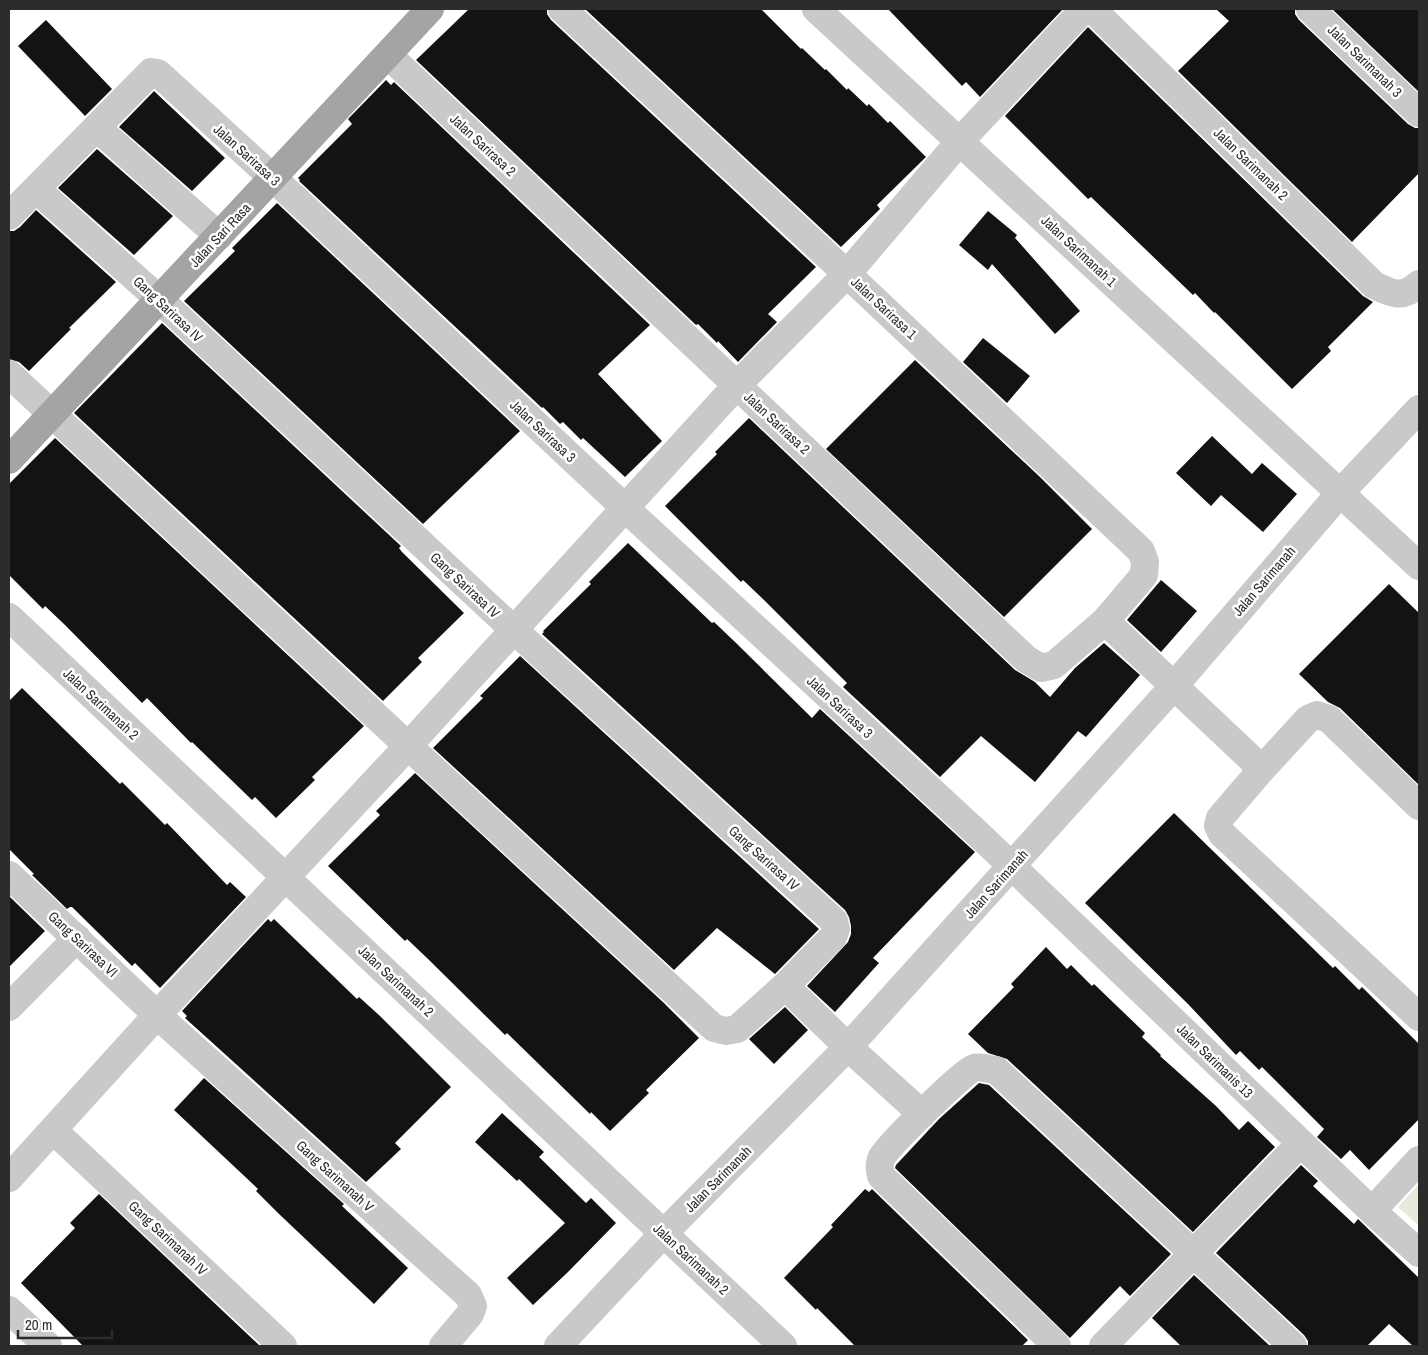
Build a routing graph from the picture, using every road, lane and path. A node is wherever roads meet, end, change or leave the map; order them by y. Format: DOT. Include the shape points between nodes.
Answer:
graph roads {
  1 [pos="430,9"];
  2 [pos="562,9"];
  3 [pos="816,9"];
  4 [pos="1084,9"];
  5 [pos="1092,9"];
  6 [pos="1310,9"];
  7 [pos="388,54"];
  8 [pos="1419,113"];
  9 [pos="97,128"];
  10 [pos="960,142"];
  11 [pos="273,178"];
  12 [pos="36,189"];
  13 [pos="9,216"];
  14 [pos="219,236"];
  15 [pos="847,274"];
  16 [pos="1419,284"];
  17 [pos="160,300"];
  18 [pos="9,374"];
  19 [pos="737,385"];
  20 [pos="1419,409"];
  21 [pos="52,415"];
  22 [pos="9,460"];
  23 [pos="1341,492"];
  24 [pos="624,507"];
  25 [pos="1419,566"];
  26 [pos="9,617"];
  27 [pos="1104,621"];
  28 [pos="514,630"];
  29 [pos="1174,686"];
  30 [pos="408,746"];
  31 [pos="1262,769"];
  32 [pos="1419,806"];
  33 [pos="1012,867"];
  34 [pos="9,875"];
  35 [pos="287,878"];
  36 [pos="77,938"];
  37 [pos="786,986"];
  38 [pos="9,1007"];
  39 [pos="157,1014"];
  40 [pos="1419,1017"];
  41 [pos="848,1047"];
  42 [pos="922,1114"];
  43 [pos="53,1130"];
  44 [pos="1301,1143"];
  45 [pos="1419,1160"];
  46 [pos="9,1178"];
  47 [pos="1372,1211"];
  48 [pos="663,1234"];
  49 [pos="1419,1253"];
  50 [pos="1194,1254"];
  51 [pos="9,1310"];
  52 [pos="48,1346"];
  53 [pos="283,1346"];
  54 [pos="443,1346"];
  55 [pos="558,1346"];
  56 [pos="783,1346"];
  57 [pos="1057,1346"];
  58 [pos="1103,1346"];
  59 [pos="1293,1346"];
  1 -- 7 [label="main road, Jalan Sari Rasa"];
  2 -- 15 [label="street, Jalan Sarirasa 1"];
  3 -- 10 [label="street, Jalan Sarimanah 1"];
  4 -- 10 [label="street"];
  5 -- 16 [label="street, Jalan Sarimanah 2" via="1374,285 1400,295"];
  6 -- 8 [label="street, Jalan Sarimanah 3"];
  7 -- 11 [label="main road, Jalan Sari Rasa"];
  7 -- 19 [label="street, Jalan Sarirasa 2"];
  9 -- 11 [label="street, Jalan Sarirasa 3" via="153,71"];
  9 -- 12 [label="street, Jalan Sarirasa 3"];
  9 -- 14 [label="street"];
  10 -- 15 [label="street"];
  10 -- 23 [label="street, Jalan Sarimanah 1"];
  11 -- 14 [label="main road, Jalan Sari Rasa"];
  11 -- 24 [label="street, Jalan Sarirasa 3"];
  12 -- 13 [label="street, Jalan Sarirasa 3"];
  12 -- 17 [label="street, Gang Sarirasa IV"];
  14 -- 17 [label="main road, Jalan Sari Rasa"];
  15 -- 19 [label="street"];
  15 -- 27 [label="street, Jalan Sarirasa 1" via="1141,551 1145,562 1144,575"];
  17 -- 21 [label="main road, Jalan Sari Rasa"];
  17 -- 28 [label="street, Gang Sarirasa IV"];
  18 -- 21 [label="street"];
  19 -- 24 [label="street"];
  19 -- 27 [label="street, Jalan Sarirasa 2" via="1026,660 1041,668 1054,665"];
  20 -- 23 [label="street, Jalan Sarimanah"];
  21 -- 22 [label="main road, Jalan Sari Rasa"];
  21 -- 30 [label="street"];
  23 -- 25 [label="street, Jalan Sarimanah 1"];
  23 -- 29 [label="street, Jalan Sarimanah"];
  24 -- 28 [label="street"];
  24 -- 33 [label="street, Jalan Sarirasa 3"];
  26 -- 35 [label="street, Jalan Sarimanah 2"];
  27 -- 29 [label="street"];
  28 -- 30 [label="street"];
  28 -- 37 [label="street, Gang Sarirasa IV" via="834,921 833,937"];
  29 -- 31 [label="street"];
  29 -- 33 [label="street, Jalan Sarimanah"];
  30 -- 35 [label="street"];
  30 -- 37 [label="street" via="714,1028 737,1029"];
  31 -- 32 [label="street" via="1308,719 1323,716"];
  31 -- 40 [label="street" via="1220,818 1219,830"];
  33 -- 41 [label="street, Jalan Sarimanah"];
  33 -- 44 [label="street, Jalan Sarimanis 13"];
  34 -- 36 [label="street, Gang Sarirasa VI"];
  35 -- 39 [label="street"];
  35 -- 48 [label="street, Jalan Sarimanah 2"];
  36 -- 38 [label="street"];
  36 -- 39 [label="street, Gang Sarirasa VI"];
  37 -- 41 [label="street"];
  39 -- 43 [label="street"];
  39 -- 54 [label="street, Gang Sarimanah V" via="468,1295 473,1306 470,1314"];
  41 -- 42 [label="street"];
  41 -- 48 [label="street, Jalan Sarimanah"];
  42 -- 50 [label="street" via="963,1074 975,1068 996,1070"];
  42 -- 57 [label="street" via="882,1156 880,1176"];
  43 -- 46 [label="street"];
  43 -- 53 [label="street, Gang Sarimanah IV"];
  44 -- 47 [label="street, Jalan Sarimanis 13"];
  44 -- 50 [label="street"];
  45 -- 47 [label="street"];
  47 -- 49 [label="street, Jalan Sarimanis 13"];
  48 -- 55 [label="street, Jalan Sarimanah"];
  48 -- 56 [label="street, Jalan Sarimanah 2"];
  50 -- 58 [label="street"];
  50 -- 59 [label="street"];
  51 -- 52 [label="street"];
}
